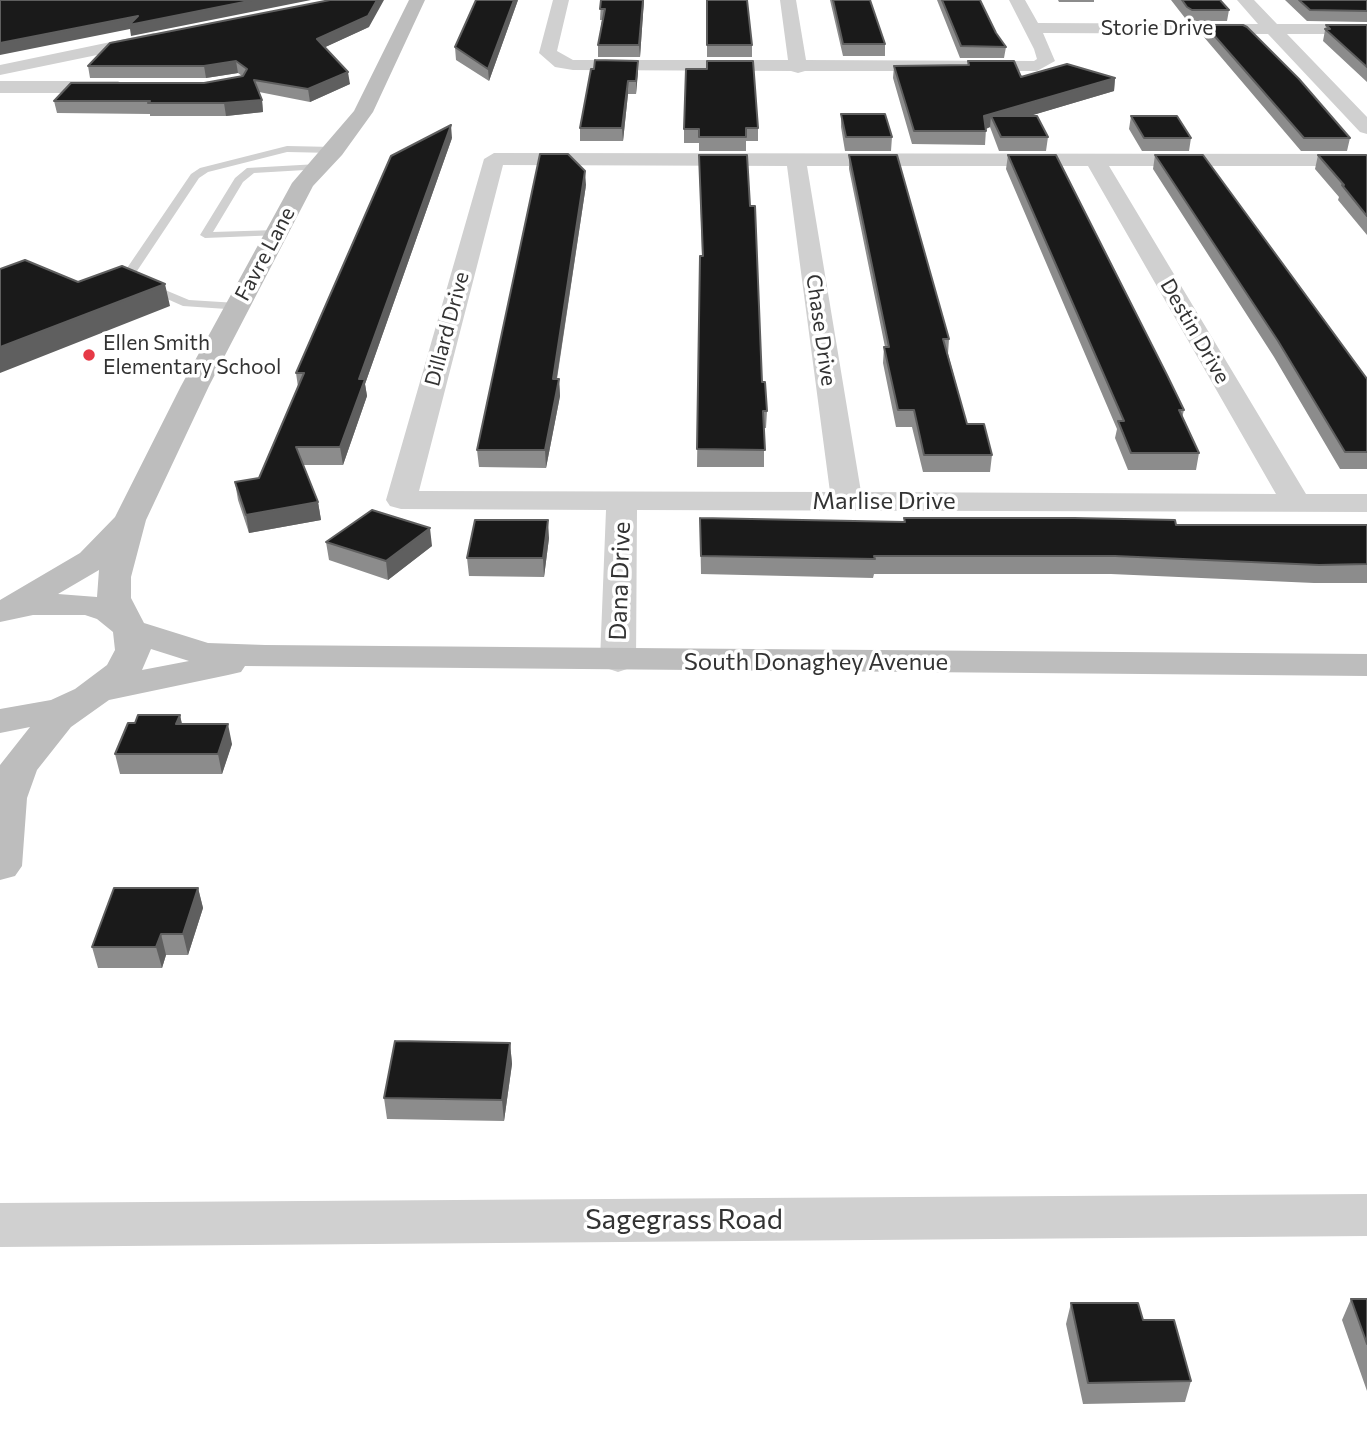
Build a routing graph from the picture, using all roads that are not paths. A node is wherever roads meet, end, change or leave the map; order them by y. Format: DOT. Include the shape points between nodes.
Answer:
graph roads {
  1 [pos="416,0"];
  2 [pos="561,0"];
  3 [pos="788,0"];
  4 [pos="1017,0"];
  5 [pos="1245,0"];
  6 [pos="1032,28"];
  7 [pos="1273,29"];
  8 [pos="1367,29"];
  9 [pos="175,33"];
  10 [pos="798,68"];
  11 [pos="0,69"];
  12 [pos="0,87"];
  13 [pos="137,87"];
  14 [pos="1367,128"];
  15 [pos="334,150"];
  16 [pos="796,159"];
  17 [pos="1095,160"];
  18 [pos="1367,160"];
  19 [pos="318,167"];
  20 [pos="276,233"];
  21 [pos="237,307"];
  22 [pos="401,500"];
  23 [pos="622,500"];
  24 [pos="847,502"];
  25 [pos="1296,502"];
  26 [pos="1367,503"];
  27 [pos="130,520"];
  28 [pos="2,610"];
  29 [pos="127,627"];
  30 [pos="265,656"];
  31 [pos="618,661"];
  32 [pos="1367,665"];
  33 [pos="94,694"];
  34 [pos="0,721"];
  35 [pos="4,795"];
  36 [pos="0,866"];
  37 [pos="1367,1215"];
  38 [pos="0,1225"];
  1 -- 15 [label="street, Favre Lane" via="363,112"];
  2 -- 10 [label="street" via="548,54 561,63"];
  3 -- 10 [label="street"];
  4 -- 6 [label="street"];
  5 -- 7 [label="street"];
  6 -- 7 [label="street, Storie Drive"];
  6 -- 10 [label="street" via="1046,61 1037,66"];
  7 -- 8 [label="street, Storie Drive"];
  7 -- 14 [label="street"];
  9 -- 11 [label="street"];
  12 -- 13 [label="street"];
  15 -- 19 [label="street, Favre Lane"];
  15 -- 21 [label="lane" via="287,149 204,170 195,176 129,274 135,281 187,303"];
  16 -- 17 [label="street"];
  16 -- 22 [label="street, Dillard Drive" via="494,159"];
  16 -- 24 [label="street, Chase Drive"];
  17 -- 18 [label="street"];
  17 -- 25 [label="street, Destin Drive"];
  19 -- 20 [label="street, Favre Lane" via="303,183"];
  19 -- 20 [label="lane" via="251,170 239,180 205,234"];
  20 -- 21 [label="street, Favre Lane"];
  21 -- 27 [label="street, Favre Lane"];
  22 -- 23 [label="street, Marlise Drive"];
  23 -- 24 [label="street, Marlise Drive"];
  23 -- 31 [label="street, Dana Drive"];
  24 -- 25 [label="street, Marlise Drive"];
  25 -- 26 [label="street, Marlise Drive"];
  27 -- 28 [label="street, Favre Lane" via="92,560"];
  27 -- 29 [label="street, Favre Lane" via="114,577 114,598"];
  28 -- 29 [label="street, South Donaghey Avenue" via="62,602 109,612"];
  29 -- 30 [label="street, South Donaghey Avenue" via="205,654"];
  29 -- 33 [label="street" via="133,650 122,671"];
  30 -- 31 [label="street, South Donaghey Avenue"];
  30 -- 33 [label="street, South Donaghey Avenue"];
  31 -- 32 [label="street, South Donaghey Avenue"];
  33 -- 34 [label="street" via="61,710"];
  33 -- 35 [label="street" via="57,719 18,768"];
  35 -- 36 [label="street"];
  37 -- 38 [label="street, Sagegrass Road"];
}
